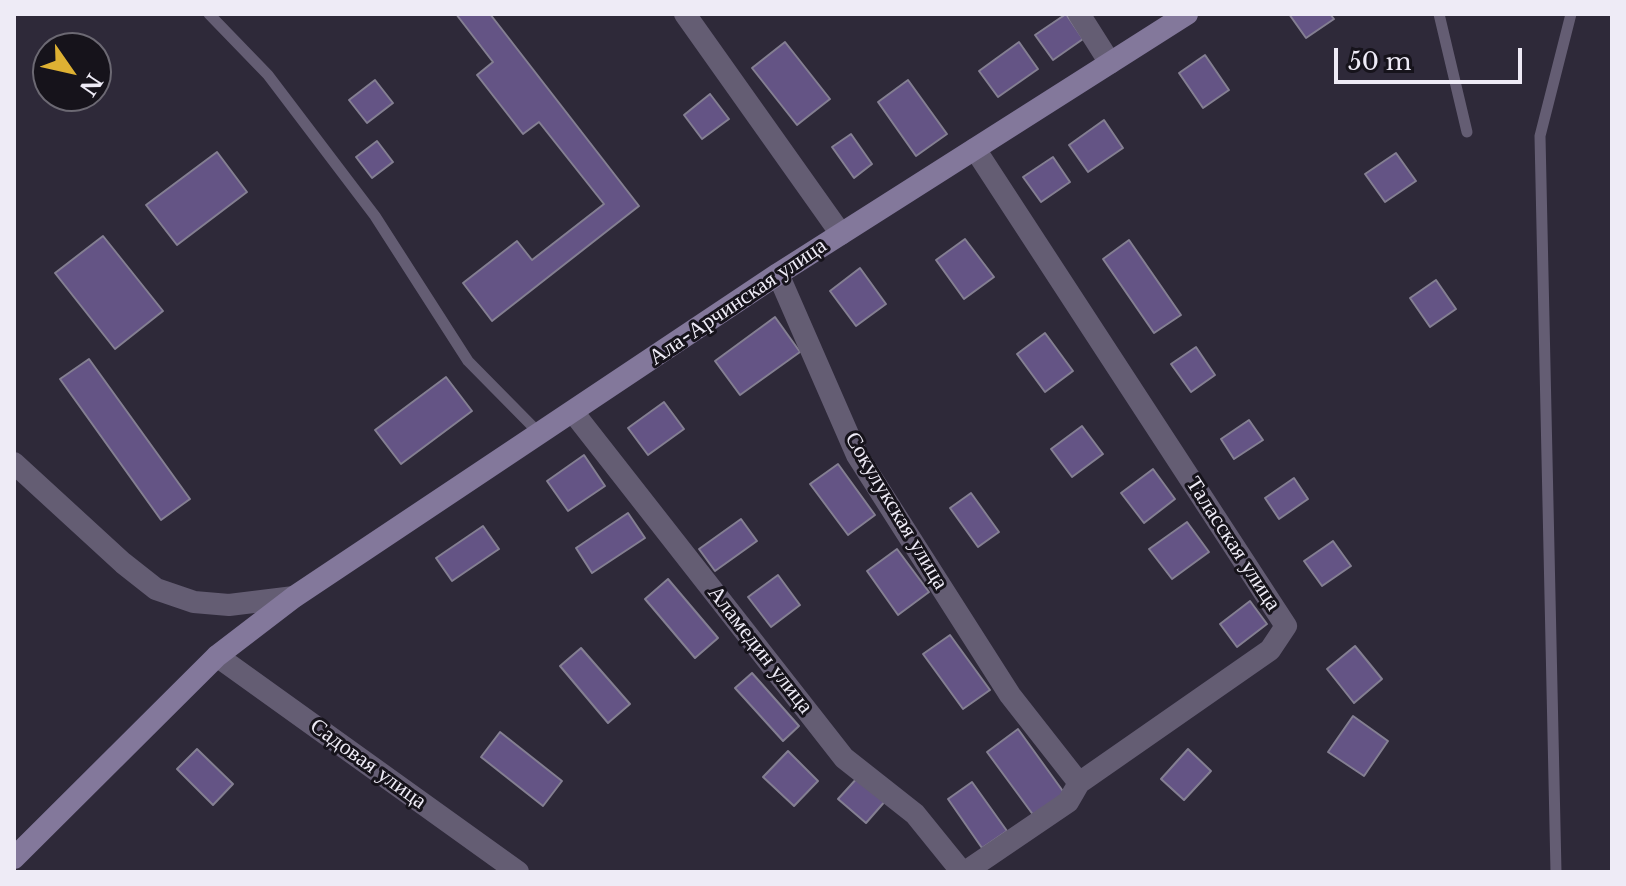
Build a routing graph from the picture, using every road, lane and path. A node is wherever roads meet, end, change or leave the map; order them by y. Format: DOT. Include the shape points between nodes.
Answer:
graph roads {
  1 [pos="209,14"];
  2 [pos="685,14"];
  3 [pos="1079,14"];
  4 [pos="1187,14"];
  5 [pos="1439,14"];
  6 [pos="1571,14"];
  7 [pos="1110,63"];
  8 [pos="1467,132"];
  9 [pos="975,149"];
  10 [pos="841,234"];
  11 [pos="778,274"];
  12 [pos="573,412"];
  13 [pos="540,434"];
  14 [pos="14,463"];
  15 [pos="294,597"];
  16 [pos="217,656"];
  17 [pos="1079,783"];
  18 [pos="14,858"];
  19 [pos="518,872"];
  20 [pos="963,872"];
  21 [pos="1556,872"];
  1 -- 13 [label="lane" via="268,75 375,216 468,361"];
  2 -- 10 [label="street"];
  3 -- 7 [label="street"];
  4 -- 7 [label="main road, Ала-Арчинская улица"];
  5 -- 8 [label="lane"];
  6 -- 21 [label="lane" via="1540,136"];
  7 -- 9 [label="main road, Ала-Арчинская улица"];
  9 -- 10 [label="main road, Ала-Арчинская улица"];
  9 -- 17 [label="street, Таласская улица" via="1286,626 1270,650"];
  10 -- 11 [label="main road, Ала-Арчинская улица"];
  11 -- 12 [label="main road, Ала-Арчинская улица"];
  11 -- 17 [label="street, Сокулукская улица" via="857,455 1010,695"];
  12 -- 13 [label="main road, Ала-Арчинская улица"];
  12 -- 20 [label="street, Аламедин улица" via="844,758 915,814"];
  13 -- 15 [label="main road, Ала-Арчинская улица"];
  14 -- 15 [label="street" via="156,589 194,602 229,605"];
  15 -- 16 [label="main road, Ала-Арчинская улица"];
  16 -- 18 [label="main road, Ала-Арчинская улица"];
  16 -- 19 [label="street, Садовая улица"];
  17 -- 20 [label="street" via="1068,802"];
}
